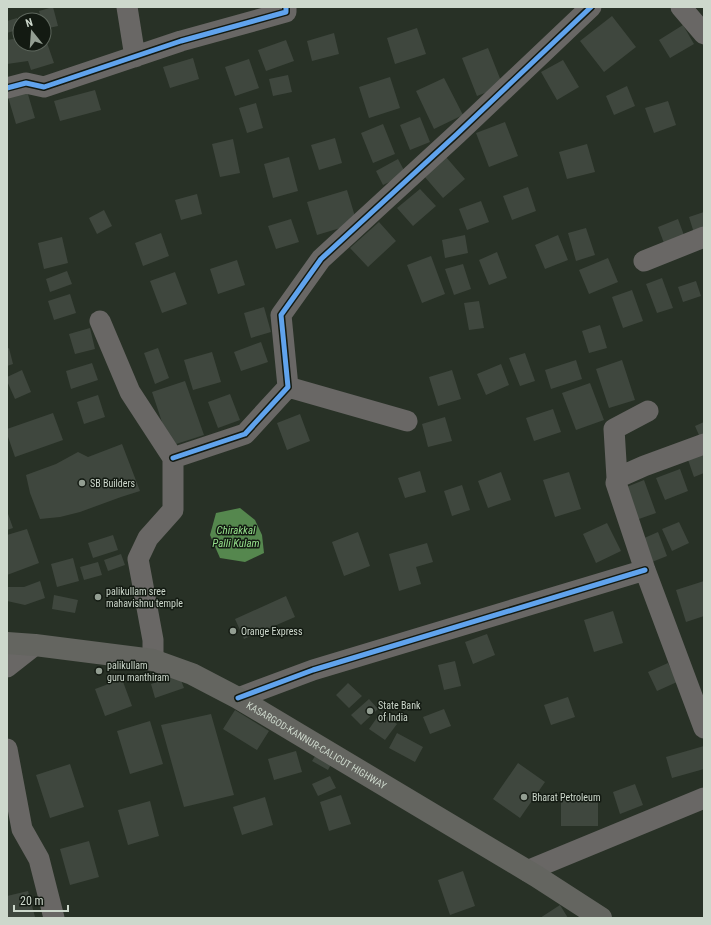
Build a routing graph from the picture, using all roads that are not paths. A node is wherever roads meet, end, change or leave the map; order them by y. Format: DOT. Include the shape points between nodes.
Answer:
graph roads {
  1 [pos="127,7"];
  2 [pos="286,7"];
  3 [pos="590,7"];
  4 [pos="681,7"];
  5 [pos="704,34"];
  6 [pos="135,57"];
  7 [pos="7,88"];
  8 [pos="704,237"];
  9 [pos="644,261"];
  10 [pos="100,321"];
  11 [pos="288,387"];
  12 [pos="648,411"];
  13 [pos="407,421"];
  14 [pos="704,444"];
  15 [pos="173,458"];
  16 [pos="618,478"];
  17 [pos="645,570"];
  18 [pos="7,643"];
  19 [pos="35,645"];
  20 [pos="153,660"];
  21 [pos="7,667"];
  22 [pos="238,698"];
  23 [pos="704,728"];
  24 [pos="7,749"];
  25 [pos="704,798"];
  26 [pos="527,871"];
  27 [pos="54,918"];
  28 [pos="601,918"];
  1 -- 6 [label="street"];
  2 -- 6 [label="street" via="286,12"];
  3 -- 11 [label="street" via="321,259 281,315"];
  4 -- 5 [label="street"];
  6 -- 7 [label="street" via="44,87 26,84"];
  8 -- 9 [label="street"];
  10 -- 15 [label="street" via="130,392"];
  11 -- 13 [label="street"];
  11 -- 15 [label="street" via="245,434"];
  12 -- 16 [label="street" via="614,429"];
  14 -- 16 [label="street"];
  15 -- 20 [label="street" via="173,510 148,538 138,559 153,640"];
  16 -- 17 [label="street" via="616,483"];
  17 -- 22 [label="street" via="313,670"];
  17 -- 23 [label="street"];
  18 -- 19 [label="highway, KASARGOD-KANNUR-CALICUT HIGHWAY"];
  19 -- 20 [label="highway, KASARGOD-KANNUR-CALICUT HIGHWAY"];
  19 -- 21 [label="street"];
  20 -- 22 [label="highway, KASARGOD-KANNUR-CALICUT HIGHWAY" via="192,674"];
  22 -- 26 [label="highway, KASARGOD-KANNUR-CALICUT HIGHWAY"];
  24 -- 27 [label="street" via="22,829 39,859"];
  25 -- 26 [label="street"];
  26 -- 28 [label="highway, KASARGOD-KANNUR-CALICUT HIGHWAY"];
}
